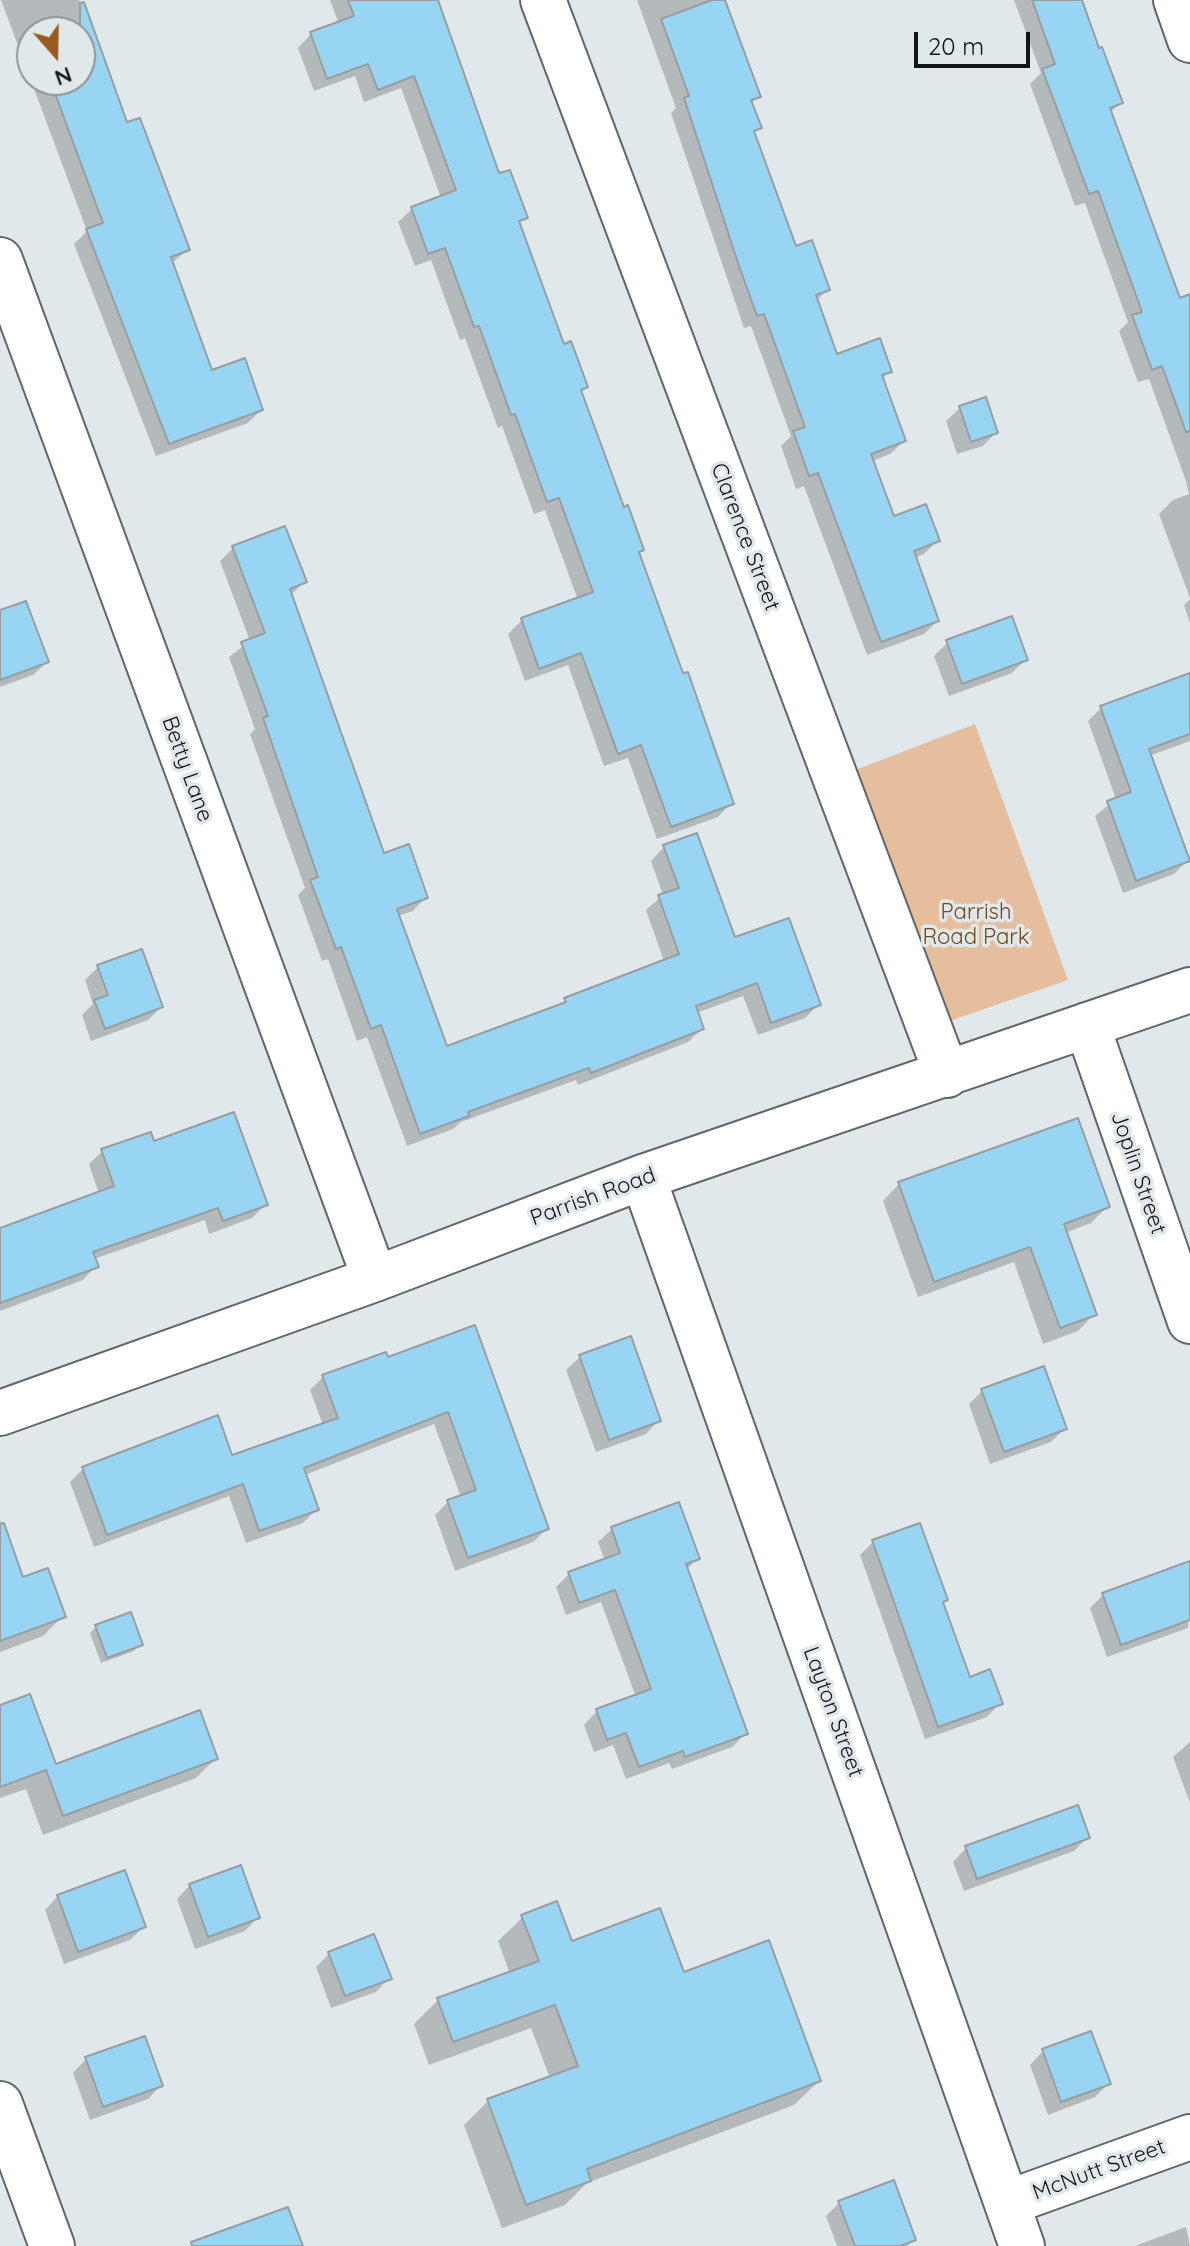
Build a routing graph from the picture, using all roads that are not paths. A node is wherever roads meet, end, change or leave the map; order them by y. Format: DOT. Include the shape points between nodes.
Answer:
graph roads {
  1 [pos="543,0"];
  2 [pos="1176,0"];
  3 [pos="1190,40"];
  4 [pos="0,260"];
  5 [pos="1190,990"];
  6 [pos="1087,1025"];
  7 [pos="947,1075"];
  8 [pos="643,1177"];
  9 [pos="375,1279"];
  10 [pos="1190,1321"];
  11 [pos="0,1413"];
  12 [pos="0,2104"];
  13 [pos="1190,2137"];
  14 [pos="1007,2203"];
  15 [pos="52,2246"];
  16 [pos="1022,2246"];
  1 -- 7 [label="street, Clarence Street"];
  2 -- 3 [label="street"];
  4 -- 9 [label="street, Betty Lane"];
  5 -- 6 [label="street, Parrish Road"];
  6 -- 7 [label="street, Parrish Road"];
  6 -- 10 [label="street, Joplin Street"];
  7 -- 8 [label="street, Parrish Road"];
  8 -- 9 [label="street, Parrish Road"];
  8 -- 14 [label="street, Layton Street"];
  9 -- 11 [label="street, Parrish Road"];
  12 -- 15 [label="street"];
  13 -- 14 [label="street, McNutt Street"];
  14 -- 16 [label="street, Layton Street"];
}
